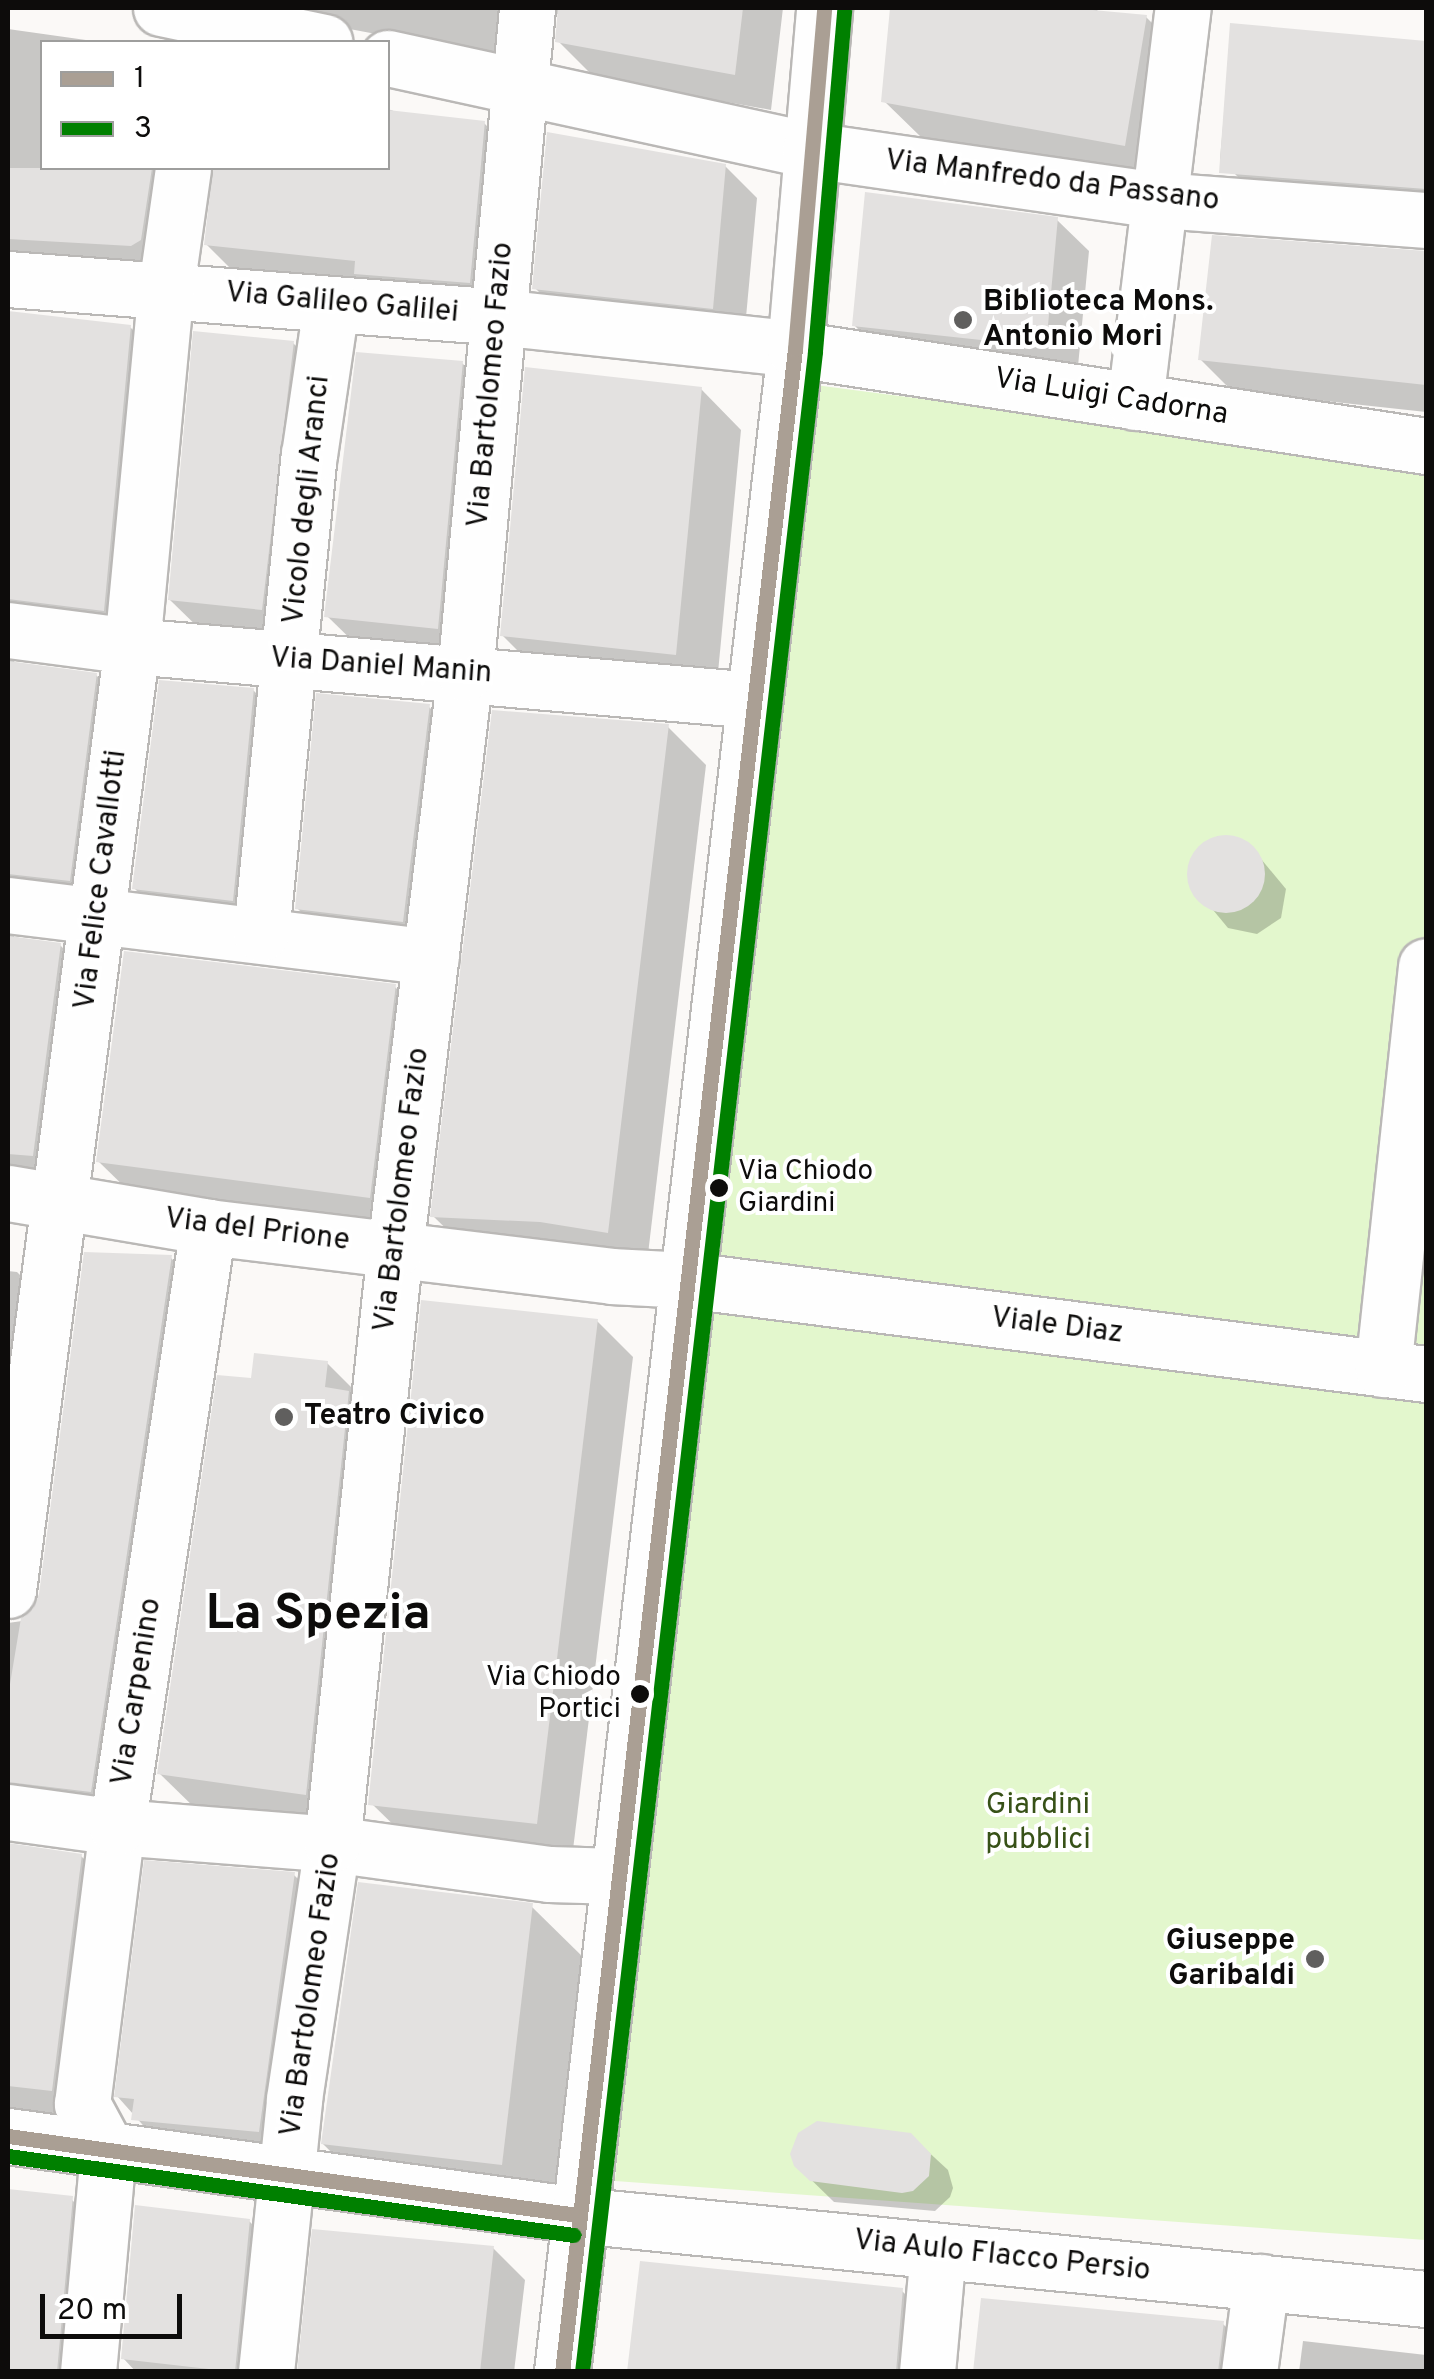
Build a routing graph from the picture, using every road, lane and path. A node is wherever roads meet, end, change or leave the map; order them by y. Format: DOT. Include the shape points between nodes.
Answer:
graph roads {
  1 [pos="527,8"];
  2 [pos="824,8"];
  3 [pos="1183,8"];
  4 [pos="188,21"];
  5 [pos="311,40"];
  6 [pos="390,58"];
  7 [pos="518,88"];
  8 [pos="810,150"];
  9 [pos="182,170"];
  10 [pos="1159,200"];
  11 [pos="1426,220"];
  12 [pos="8,279"];
  13 [pos="166,288"];
  14 [pos="331,306"];
  15 [pos="498,317"];
  16 [pos="795,349"];
  17 [pos="1135,402"];
  18 [pos="1426,446"];
  19 [pos="8,630"];
  20 [pos="132,646"];
  21 [pos="291,660"];
  22 [pos="465,673"];
  23 [pos="754,700"];
  24 [pos="8,905"];
  25 [pos="97,914"];
  26 [pos="261,933"];
  27 [pos="431,956"];
  28 [pos="1426,966"];
  29 [pos="8,1193"];
  30 [pos="62,1202"];
  31 [pos="208,1227"];
  32 [pos="395,1249"];
  33 [pos="687,1280"];
  34 [pos="1405,1372"];
  35 [pos="8,1590"];
  36 [pos="8,1812"];
  37 [pos="117,1827"];
  38 [pos="332,1844"];
  39 [pos="618,1876"];
  40 [pos="8,2136"];
  41 [pos="108,2152"];
  42 [pos="289,2177"];
  43 [pos="577,2216"];
  44 [pos="938,2251"];
  45 [pos="1261,2282"];
  46 [pos="1426,2299"];
  47 [pos="88,2372"];
  48 [pos="266,2372"];
  49 [pos="562,2372"];
  50 [pos="927,2372"];
  51 [pos="1249,2372"];
  1 -- 7 [label="street, Via Bartolomeo Fazio"];
  2 -- 8 [label="street"];
  3 -- 10 [label="street"];
  4 -- 5 [label="street"];
  6 -- 7 [label="street, Via Manfredo da Passano"];
  7 -- 8 [label="street, Via Manfredo da Passano"];
  7 -- 15 [label="street, Via Bartolomeo Fazio"];
  8 -- 10 [label="street, Via Manfredo da Passano"];
  8 -- 16 [label="street"];
  9 -- 13 [label="street, Via Felice Cavallotti"];
  10 -- 11 [label="street, Via Manfredo da Passano"];
  10 -- 17 [label="street"];
  12 -- 13 [label="street, Via Galileo Galilei"];
  13 -- 14 [label="street, Via Galileo Galilei"];
  13 -- 20 [label="street, Via Felice Cavallotti"];
  14 -- 15 [label="street, Via Galileo Galilei"];
  14 -- 21 [label="street, Vicolo degli Aranci" via="309,454"];
  15 -- 16 [label="street, Via Galileo Galilei"];
  15 -- 22 [label="street, Via Bartolomeo Fazio"];
  16 -- 17 [label="street, Via Luigi Cadorna"];
  16 -- 23 [label="street"];
  17 -- 18 [label="street, Via Luigi Cadorna"];
  19 -- 20 [label="street, Via Daniel Manin"];
  20 -- 21 [label="street, Via Daniel Manin"];
  20 -- 25 [label="street, Via Felice Cavallotti"];
  21 -- 22 [label="street, Via Daniel Manin"];
  21 -- 26 [label="street, Vicolo degli Aranci"];
  22 -- 23 [label="street, Via Daniel Manin"];
  22 -- 27 [label="street, Via Bartolomeo Fazio"];
  23 -- 33 [label="street"];
  24 -- 25 [label="street"];
  25 -- 26 [label="street"];
  25 -- 30 [label="street, Via Felice Cavallotti"];
  26 -- 27 [label="street"];
  27 -- 32 [label="street, Via Bartolomeo Fazio"];
  28 -- 34 [label="street"];
  29 -- 30 [label="street, Via del Prione"];
  30 -- 31 [label="street, Via del Prione"];
  30 -- 35 [label="street, Via Felice Cavallotti"];
  31 -- 32 [label="street, Via del Prione"];
  31 -- 37 [label="street, Via Carpenino"];
  32 -- 33 [label="street, Via del Prione"];
  32 -- 38 [label="street, Via Bartolomeo Fazio"];
  33 -- 34 [label="street, Viale Diaz"];
  33 -- 39 [label="street"];
  36 -- 37 [label="street"];
  37 -- 38 [label="street"];
  37 -- 41 [label="street, Via Carpenino" via="82,2104"];
  38 -- 39 [label="street" via="549,1874"];
  38 -- 42 [label="street, Via Bartolomeo Fazio" via="294,2099"];
  39 -- 43 [label="street"];
  40 -- 41 [label="street, Via Aulo Flacco Persio"];
  41 -- 42 [label="street, Via Aulo Flacco Persio"];
  41 -- 47 [label="street"];
  42 -- 43 [label="street, Via Aulo Flacco Persio"];
  42 -- 48 [label="street, Via Bartolomeo Fazio"];
  43 -- 44 [label="street, Via Aulo Flacco Persio"];
  43 -- 49 [label="street"];
  44 -- 45 [label="street, Via Aulo Flacco Persio"];
  44 -- 50 [label="street"];
  45 -- 46 [label="street, Via Aulo Flacco Persio"];
  45 -- 51 [label="street"];
}
